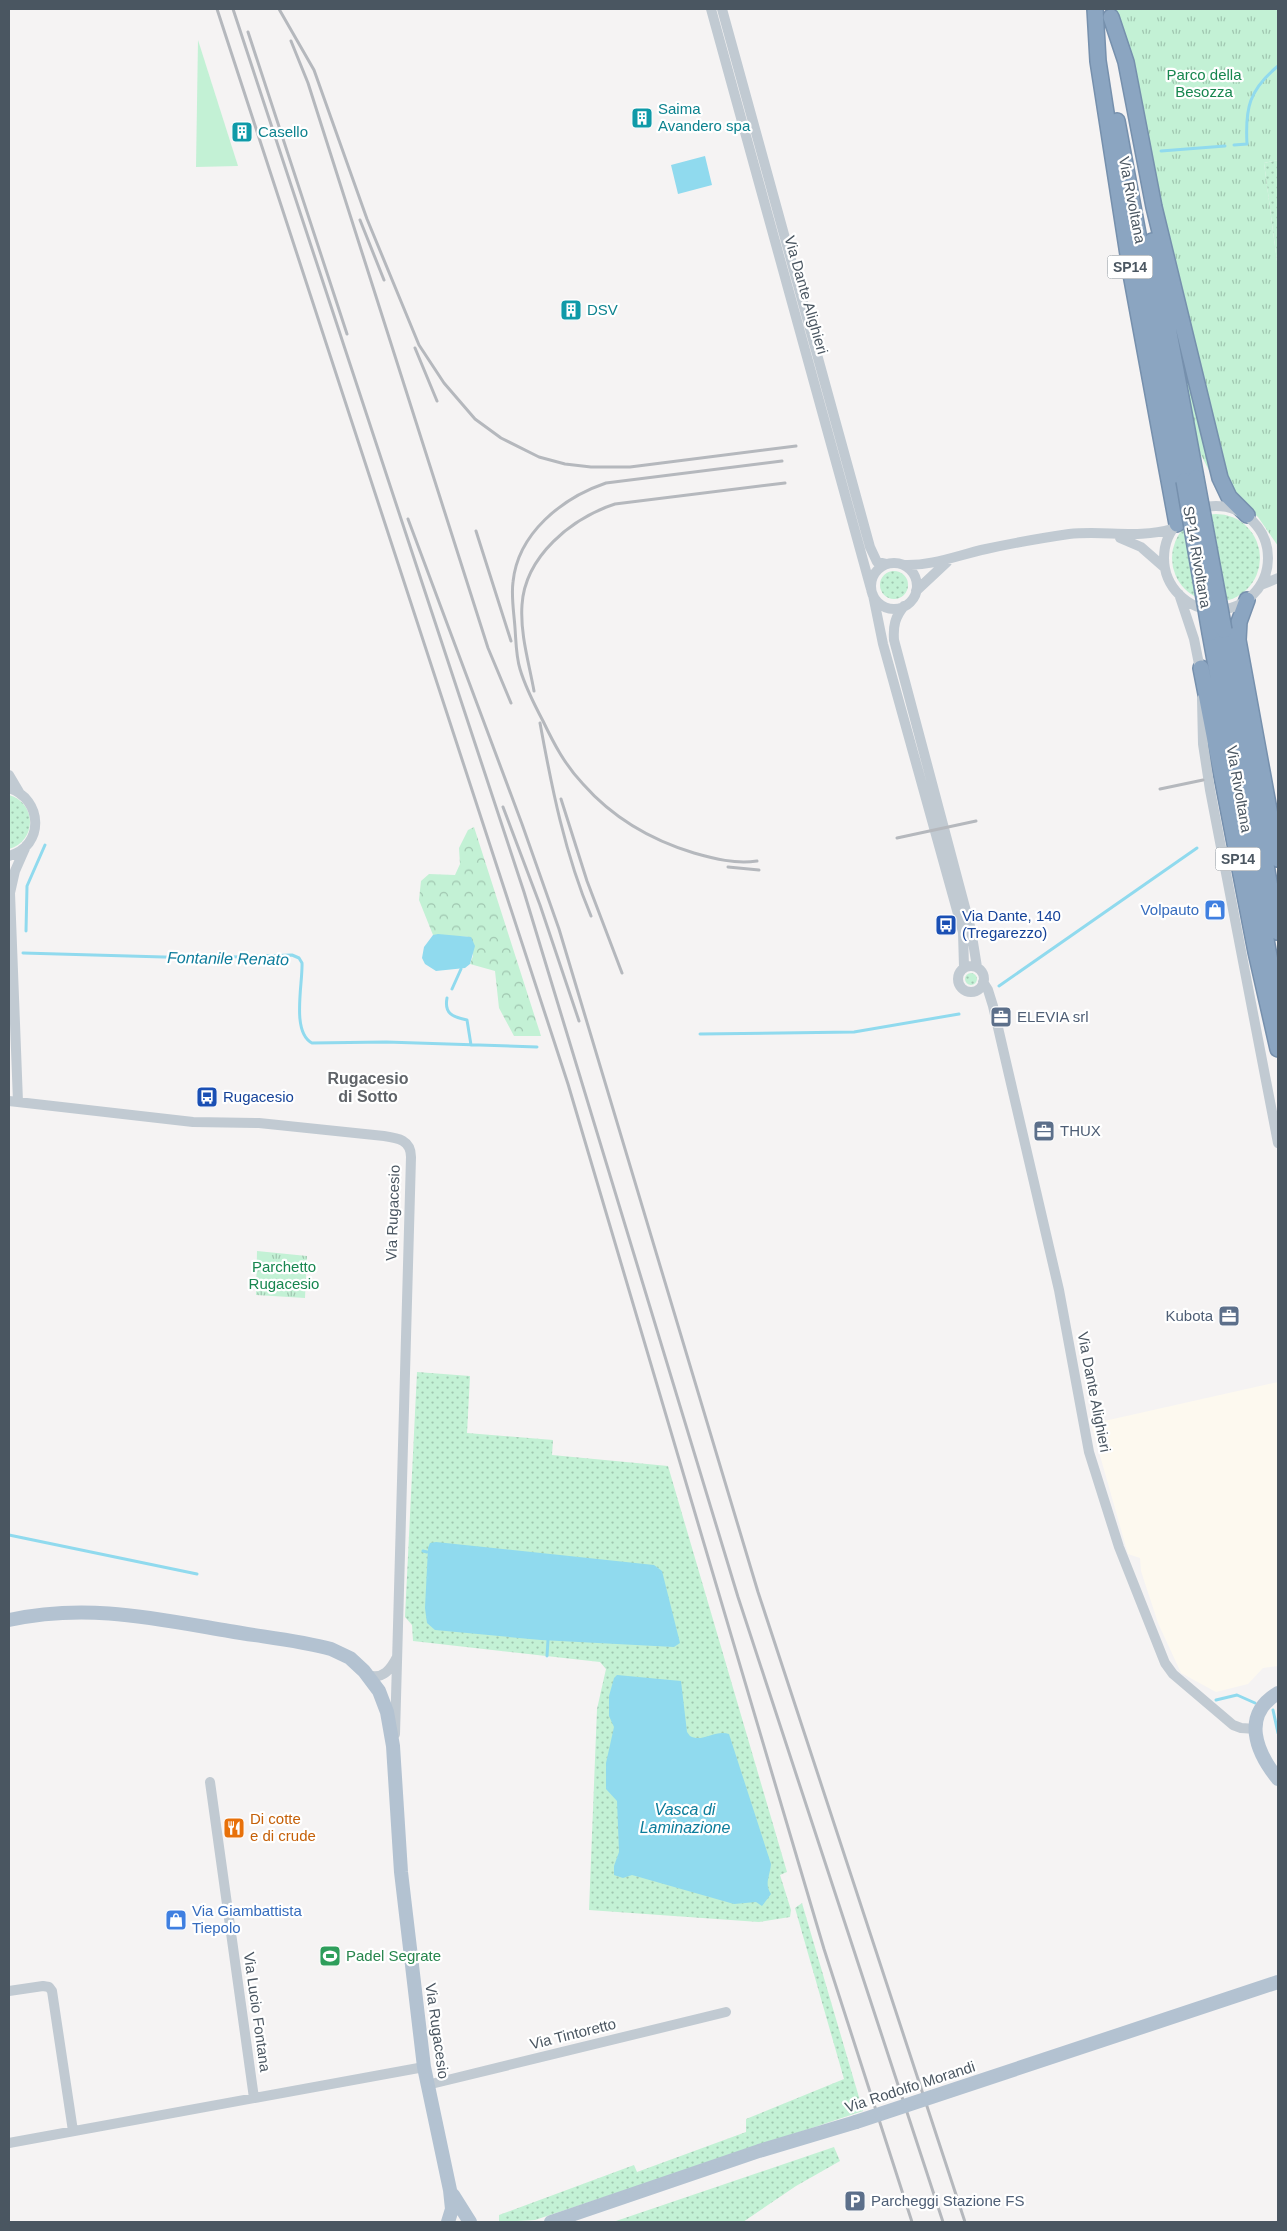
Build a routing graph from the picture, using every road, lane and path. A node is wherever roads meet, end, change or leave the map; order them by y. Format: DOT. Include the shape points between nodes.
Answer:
graph roads {
  1 [pos="711,9"];
  2 [pos="722,9"];
  3 [pos="1096,9"];
  4 [pos="1110,13"];
  5 [pos="1190,480"];
  6 [pos="1247,516"];
  7 [pos="1174,527"];
  8 [pos="1107,533"];
  9 [pos="1267,546"];
  10 [pos="1278,554"];
  11 [pos="948,561"];
  12 [pos="886,564"];
  13 [pos="904,566"];
  14 [pos="1165,568"];
  15 [pos="1278,578"];
  16 [pos="1261,585"];
  17 [pos="916,591"];
  18 [pos="872,592"];
  19 [pos="1179,594"];
  20 [pos="1247,600"];
  21 [pos="904,606"];
  22 [pos="1217,631"];
  23 [pos="1201,668"];
  24 [pos="896,672"];
  25 [pos="9,775"];
  26 [pos="9,788"];
  27 [pos="19,792"];
  28 [pos="943,842"];
  29 [pos="26,846"];
  30 [pos="9,856"];
  31 [pos="1278,860"];
  32 [pos="1278,932"];
  33 [pos="964,967"];
  34 [pos="977,967"];
  35 [pos="983,982"];
  36 [pos="974,992"];
  37 [pos="1278,1005"];
  38 [pos="993,1006"];
  39 [pos="1278,1049"];
  40 [pos="13,1101"];
  41 [pos="1278,1143"];
  42 [pos="9,1620"];
  43 [pos="398,1652"];
  44 [pos="373,1676"];
  45 [pos="1278,1693"];
  46 [pos="1256,1729"];
  47 [pos="1278,1779"];
  48 [pos="210,1782"];
  49 [pos="395,1786"];
  50 [pos="1278,1982"];
  51 [pos="9,1991"];
  52 [pos="726,2012"];
  53 [pos="424,2067"];
  54 [pos="427,2084"];
  55 [pos="254,2098"];
  56 [pos="73,2131"];
  57 [pos="9,2143"];
  58 [pos="450,2190"];
  59 [pos="448,2222"];
  60 [pos="470,2222"];
  61 [pos="552,2222"];
  1 -- 18 [label="street, Via Dante Alighieri"];
  2 -- 12 [label="street, Via Dante Alighieri" via="870,547 877,562"];
  3 -- 5 [label="highway, Via Rivoltana / SP14"];
  3 -- 7 [label="highway, SP14" via="1098,61"];
  4 -- 5 [label="highway, Via Rivoltana / SP14"];
  4 -- 6 [label="highway, SP14" via="1126,62 1154,207 1220,478 1229,496"];
  5 -- 22 [label="highway, SP14 Rivoltana / SP14, bridge"];
  6 -- 7 [label="street" via="1228,507 1212,506 1189,513"];
  6 -- 9 [label="street" via="1258,527"];
  7 -- 8 [label="street" via="1148,535"];
  7 -- 14 [label="street" via="1165,546"];
  8 -- 11 [label="street" via="1054,537 985,549"];
  8 -- 14 [label="street" via="1133,542"];
  9 -- 10 [label="street"];
  9 -- 16 [label="street" via="1268,566"];
  11 -- 13 [label="street"];
  11 -- 17 [label="street"];
  12 -- 13 [label="street"];
  12 -- 18 [label="street" via="875,573"];
  13 -- 17 [label="street" via="914,575"];
  14 -- 19 [label="street"];
  15 -- 16 [label="street"];
  16 -- 20 [label="street"];
  17 -- 21 [label="street"];
  18 -- 21 [label="street" via="886,607"];
  18 -- 24 [label="street, Via Dante Alighieri"];
  19 -- 20 [label="street" via="1210,610 1230,608"];
  19 -- 23 [label="street, SP14"];
  20 -- 31 [label="highway, SP14" via="1239,622 1238,640"];
  21 -- 24 [label="street, Via Dante Alighieri" via="896,616 893,628"];
  22 -- 32 [label="highway, Via Rivoltana / SP14"];
  22 -- 37 [label="highway, Via Rivoltana / SP14"];
  23 -- 39 [label="highway, SP14"];
  23 -- 41 [label="street" via="1203,744 1210,790"];
  24 -- 28 [label="street, Via Dante Alighieri"];
  25 -- 27 [label="street, Via Rugacesio"];
  26 -- 27 [label="street"];
  27 -- 29 [label="street, Via Rugacesio" via="31,804 36,819 34,833"];
  28 -- 33 [label="street, Via Dante Alighieri" via="963,932"];
  28 -- 34 [label="street, Via Dante Alighieri" via="971,930"];
  29 -- 30 [label="street"];
  29 -- 40 [label="street, Via Rugacesio" via="10,893"];
  33 -- 34 [label="street"];
  33 -- 36 [label="street" via="958,974 959,985"];
  34 -- 35 [label="street" via="983,974"];
  35 -- 36 [label="street"];
  35 -- 38 [label="street, Via Dante Alighieri"];
  36 -- 38 [label="street"];
  38 -- 46 [label="street, Via Dante Alighieri" via="1059,1290 1089,1452 1119,1548 1165,1663 1173,1674 1233,1725"];
  40 -- 43 [label="street, Via Rugacesio" via="193,1122 259,1123 384,1136 399,1138 406,1143 411,1157"];
  42 -- 44 [label="main road, Via Rugacesio" via="81,1611 140,1616 331,1649 350,1658"];
  43 -- 44 [label="street" via="387,1672"];
  43 -- 49 [label="street"];
  44 -- 49 [label="main road, Via Rugacesio" via="387,1712"];
  45 -- 46 [label="main road" via="1262,1707"];
  46 -- 47 [label="main road" via="1261,1754"];
  48 -- 55 [label="street, Via Lucio Fontana"];
  49 -- 53 [label="main road, Via Rugacesio" via="401,1872"];
  50 -- 61 [label="main road, Via Rodolfo Morandi, bridge"];
  51 -- 56 [label="street" via="44,1986 52,1991"];
  52 -- 54 [label="street, Via Tintoretto"];
  53 -- 54 [label="main road, Via Rugacesio"];
  53 -- 55 [label="street"];
  54 -- 58 [label="main road, Via Rugacesio"];
  55 -- 56 [label="street"];
  56 -- 57 [label="street"];
  58 -- 59 [label="main road, Via Rugacesio" via="452,2209"];
  58 -- 60 [label="main road, Via Rugacesio"];
}
